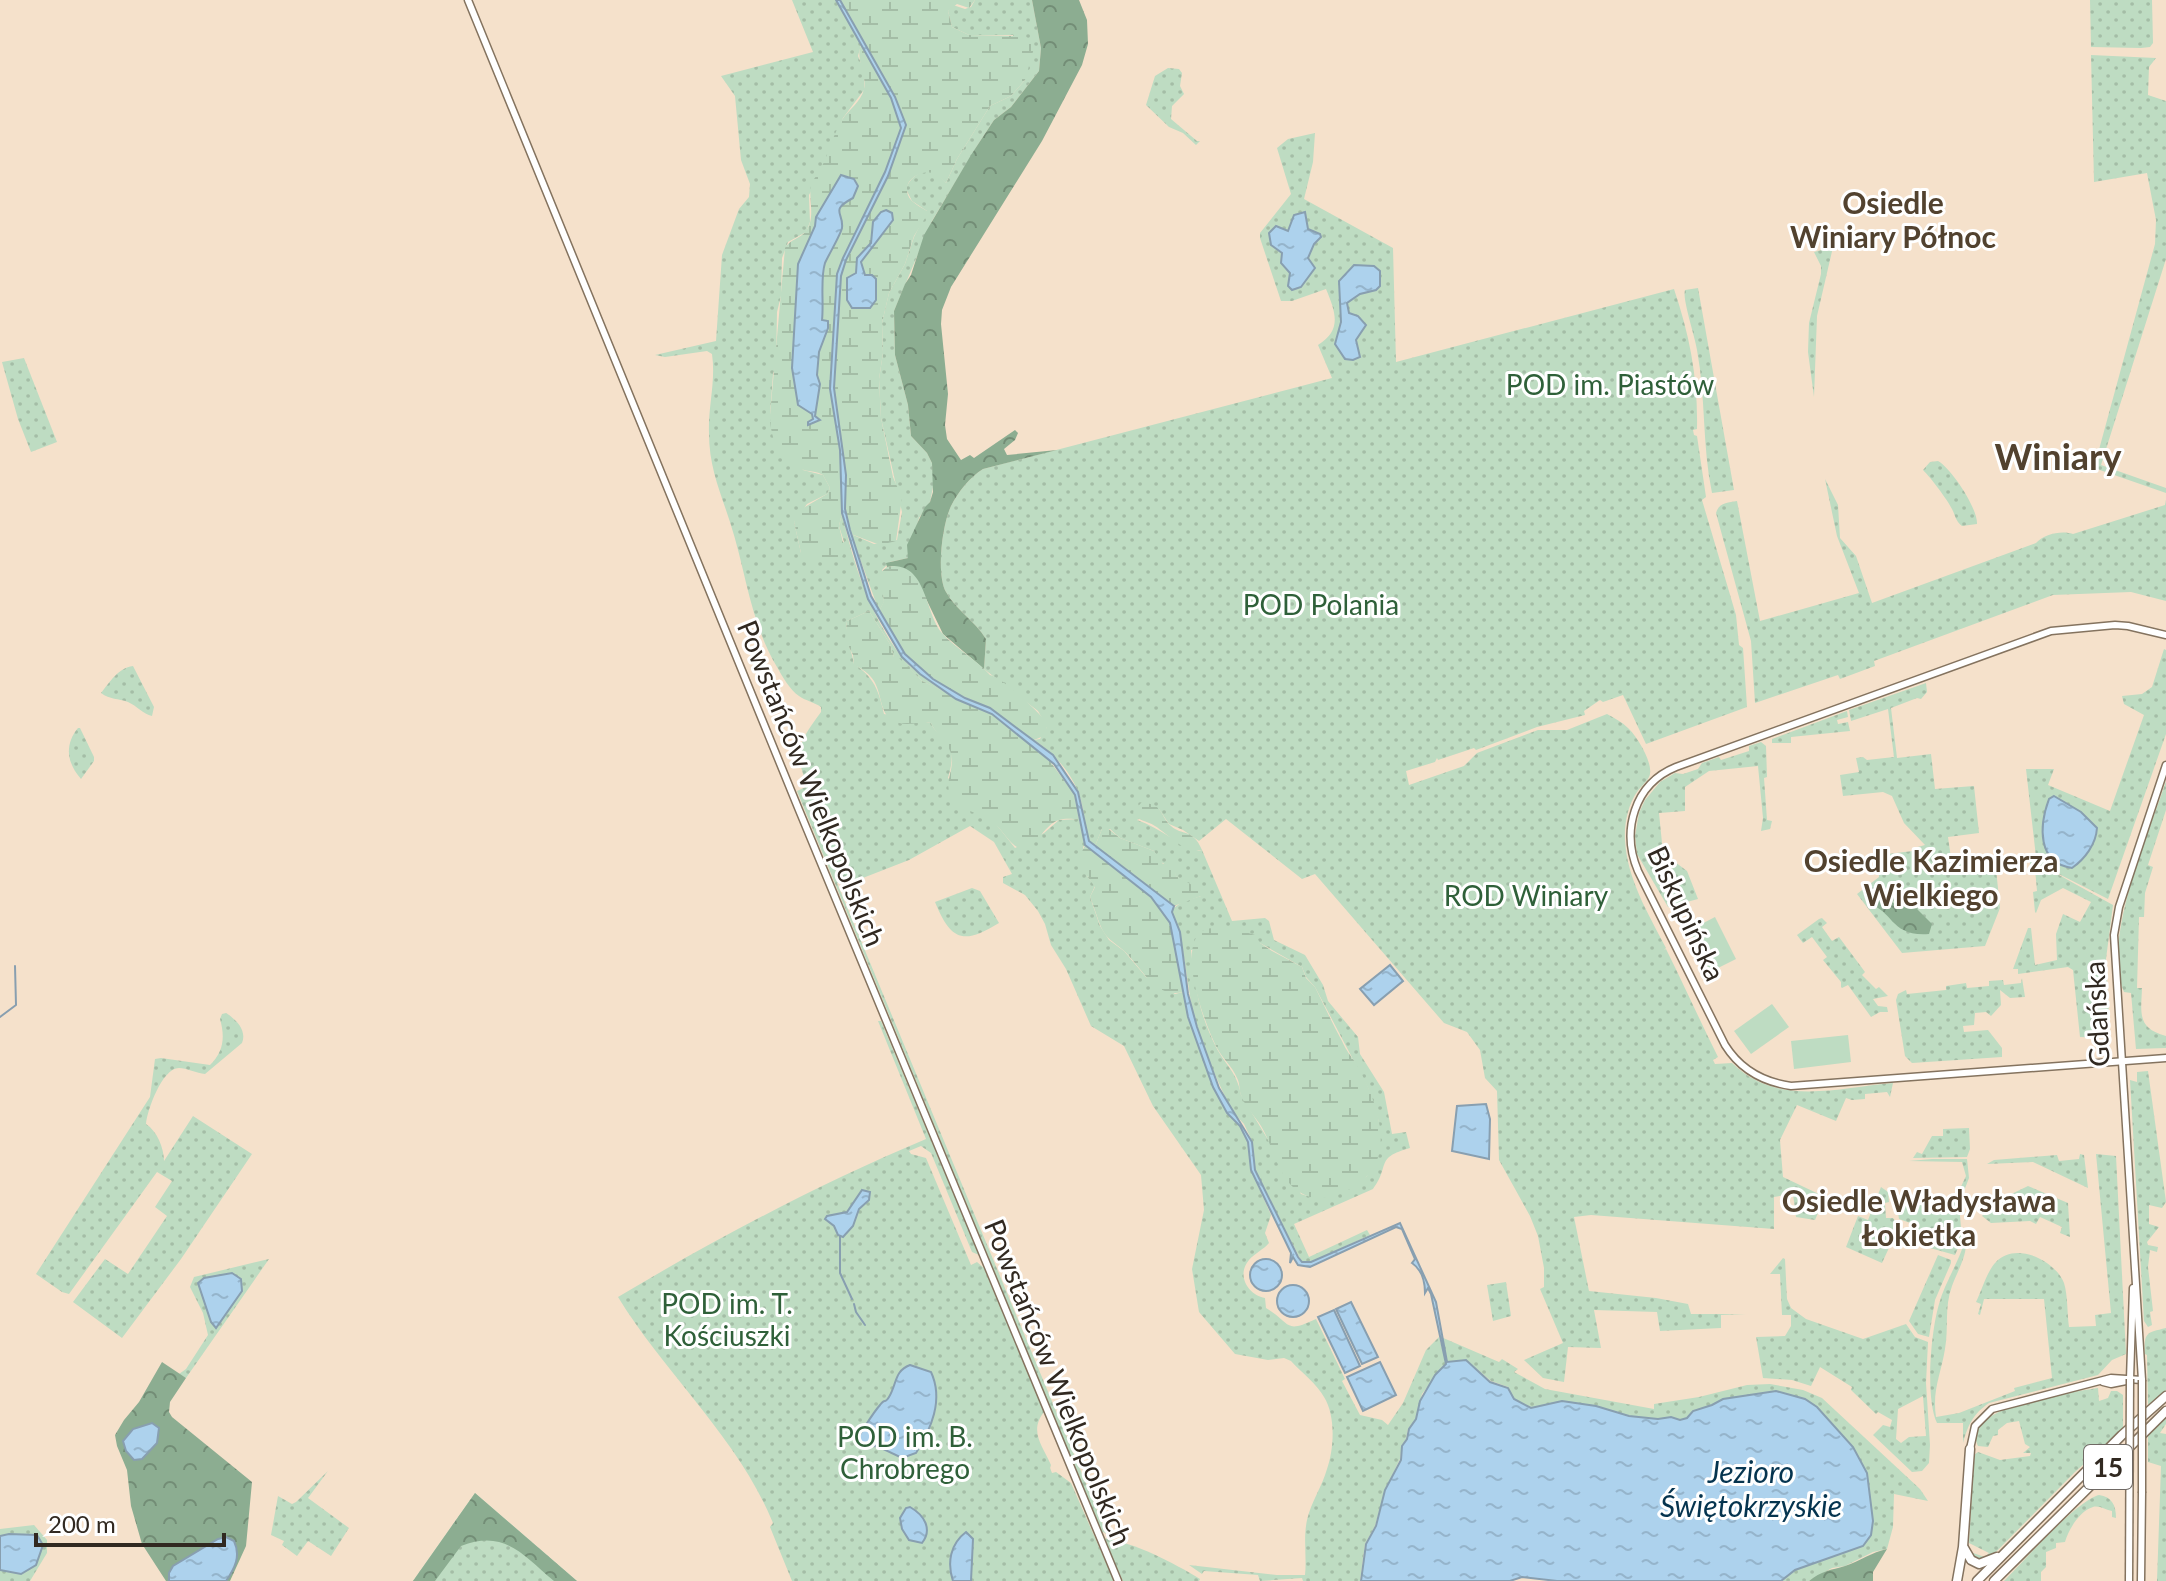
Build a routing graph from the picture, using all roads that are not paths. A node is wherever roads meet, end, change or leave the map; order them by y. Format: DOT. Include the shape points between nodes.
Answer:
graph roads {
  1 [pos="468,0"];
  2 [pos="2163,636"];
  3 [pos="2166,765"];
  4 [pos="2166,1058"];
  5 [pos="2121,1061"];
  6 [pos="2134,1269"];
  7 [pos="2130,1379"];
  8 [pos="2142,1380"];
  9 [pos="2166,1396"];
  10 [pos="2166,1411"];
  11 [pos="1970,1449"];
  12 [pos="2015,1543"];
  13 [pos="1963,1547"];
  14 [pos="1118,1581"];
  15 [pos="1957,1581"];
  16 [pos="1977,1581"];
  17 [pos="1996,1581"];
  18 [pos="2129,1581"];
  19 [pos="2141,1581"];
  1 -- 14 [label="street, Powstańców Wielkopolskich"];
  2 -- 5 [label="street, Biskupińska" via="2115,625 2051,631 1668,770 1654,779 1636,805 1630,828 1635,865 1725,1045 1758,1077 1791,1086"];
  3 -- 5 [label="street, Gdańska" via="2116,921"];
  4 -- 5 [label="street"];
  5 -- 6 [label="street, Gdańska"];
  6 -- 7 [label="street, Gdańska"];
  6 -- 8 [label="street, Gdańska"];
  7 -- 8 [label="street, bridge"];
  7 -- 11 [label="street" via="1992,1409 1975,1426"];
  7 -- 18 [label="street, Gdańska, bridge"];
  8 -- 19 [label="street, Gdańska, bridge"];
  9 -- 12 [label="main road, 15"];
  10 -- 17 [label="main road, 15"];
  11 -- 13 [label="main road"];
  12 -- 13 [label="main road" via="1979,1564"];
  12 -- 16 [label="main road, 15"];
  13 -- 15 [label="main road"];
}
